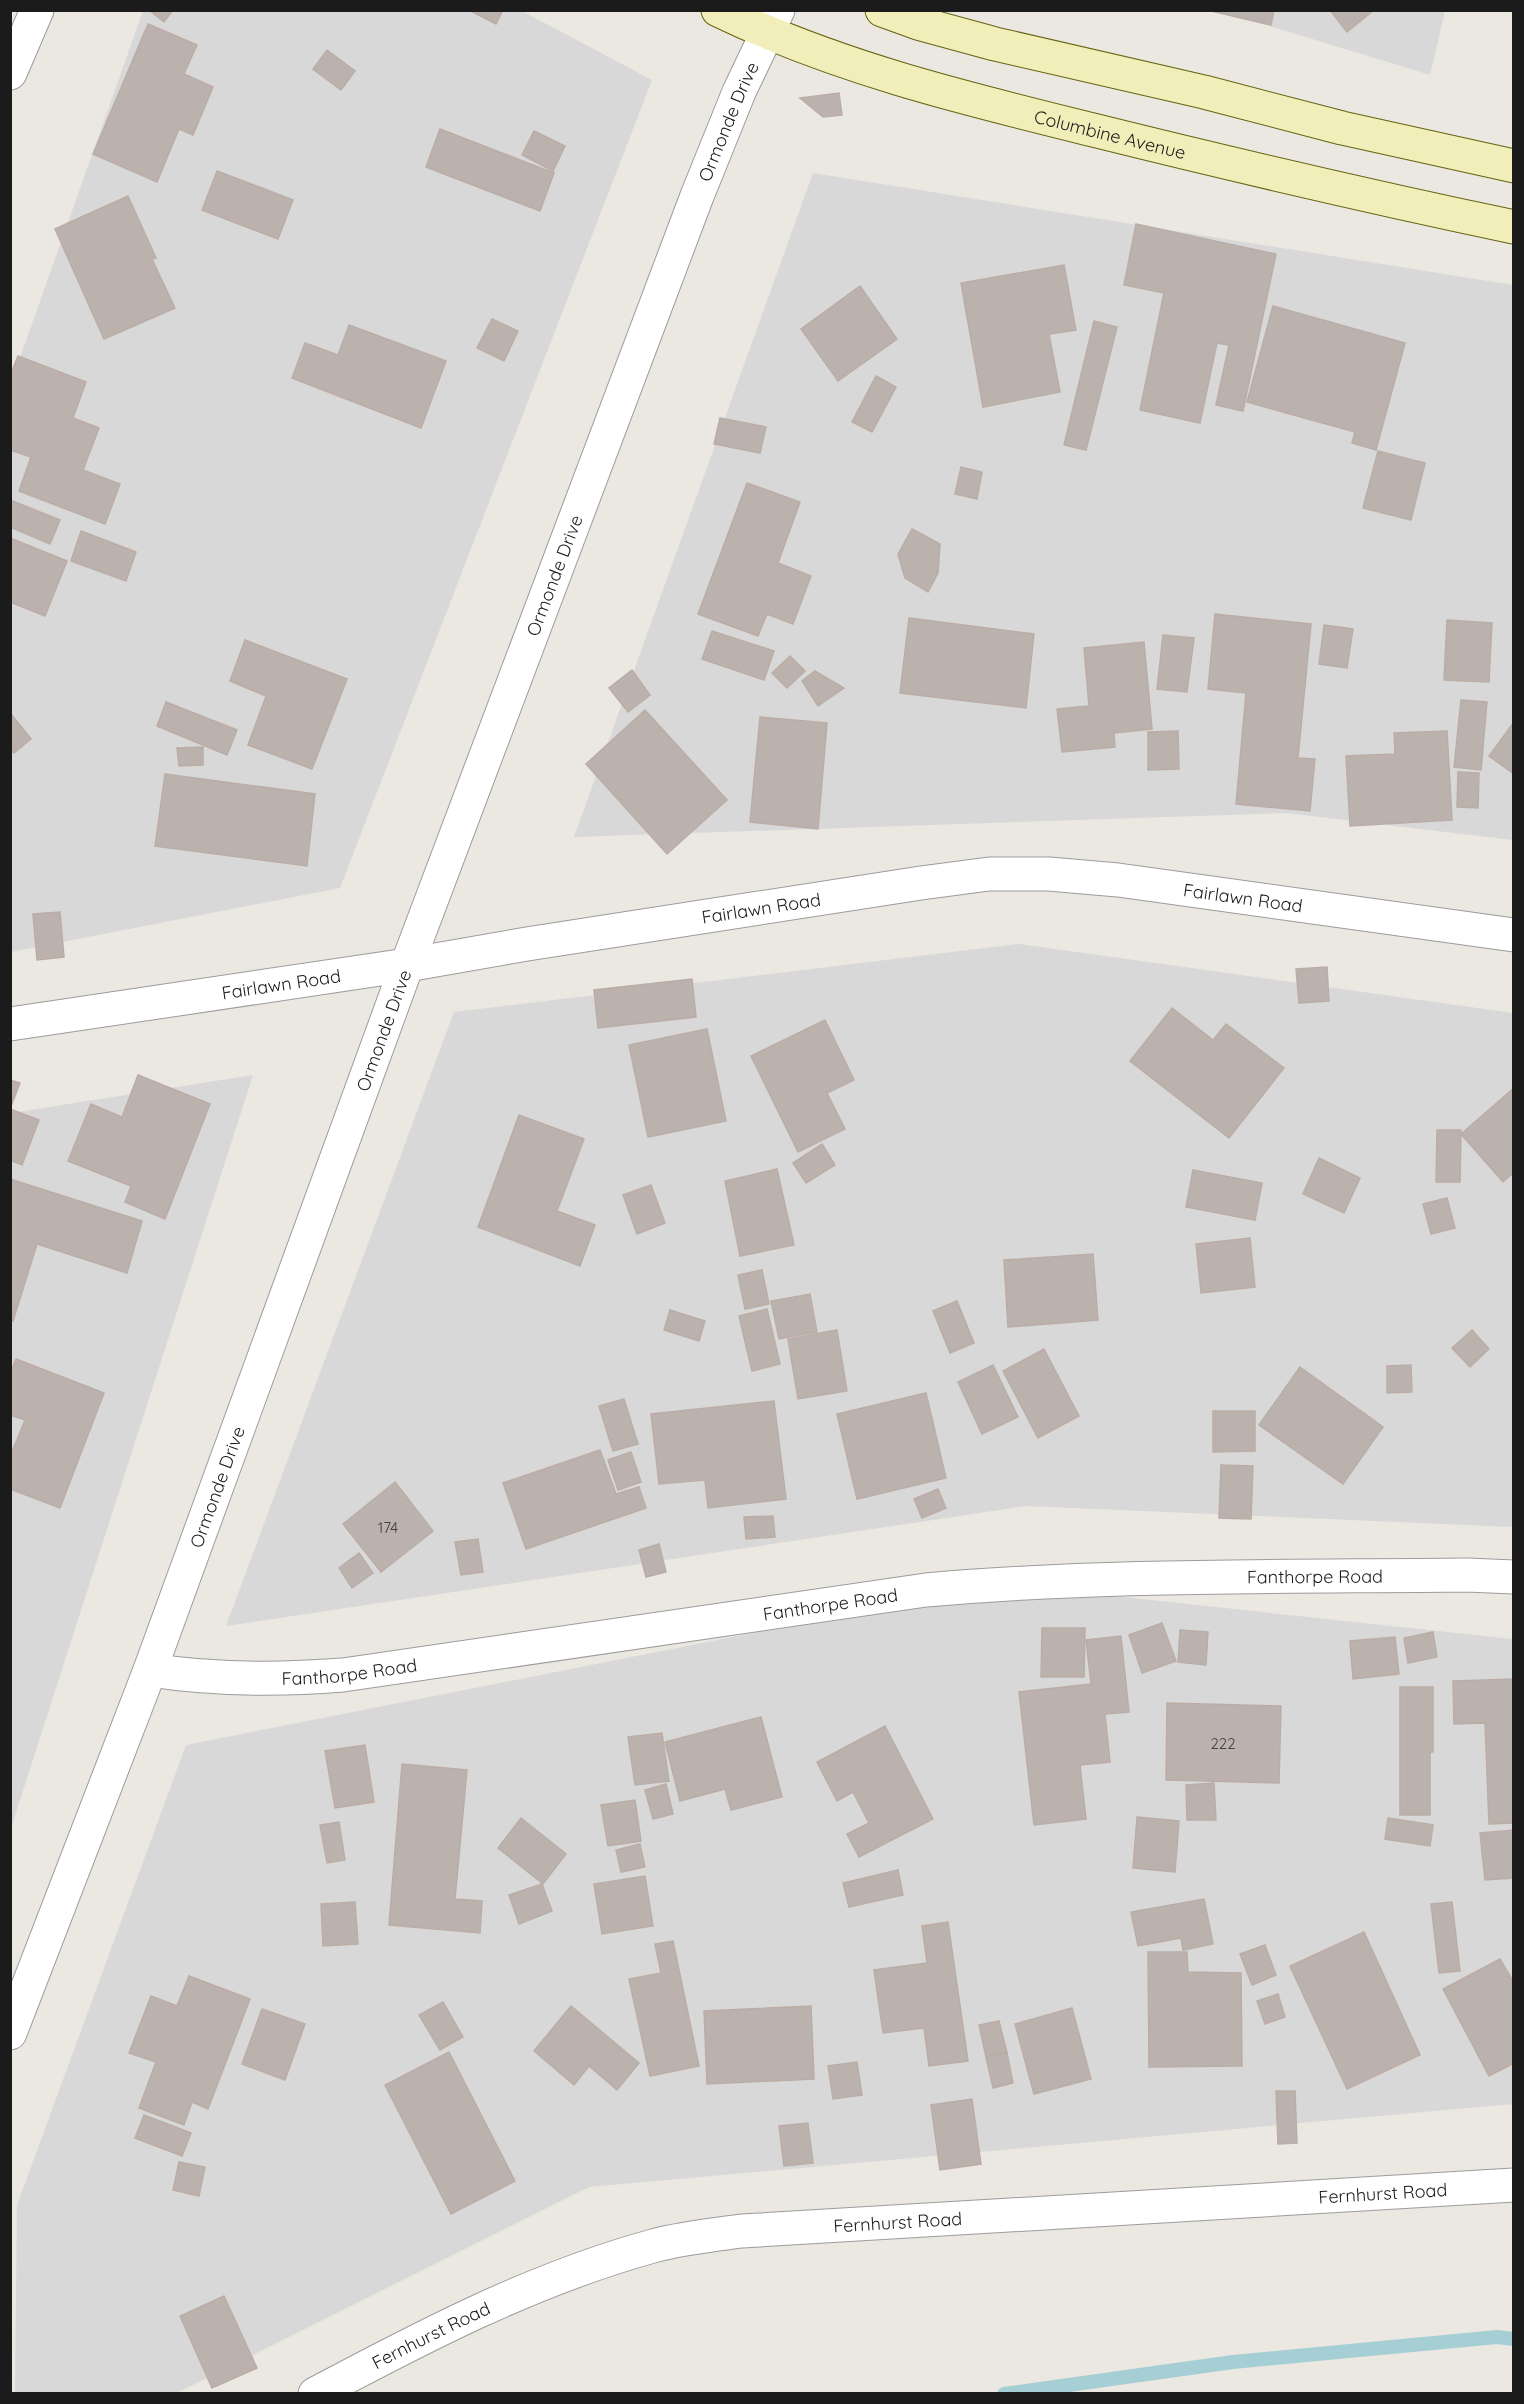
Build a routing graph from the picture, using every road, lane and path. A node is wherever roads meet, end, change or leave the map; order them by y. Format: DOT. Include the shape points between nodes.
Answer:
graph roads {
  1 [pos="37,10"];
  2 [pos="718,10"];
  3 [pos="882,10"];
  4 [pos="772,22"];
  5 [pos="10,73"];
  6 [pos="1514,166"];
  7 [pos="1513,223"];
  8 [pos="1514,935"];
  9 [pos="407,965"];
  10 [pos="10,1024"];
  11 [pos="1514,1577"];
  12 [pos="150,1670"];
  13 [pos="10,2032"];
  14 [pos="1514,2185"];
  15 [pos="315,2394"];
  1 -- 5 [label="street"];
  2 -- 4 [label="main road, Columbine Avenue"];
  3 -- 6 [label="main road" via="918,24 995,44"];
  4 -- 7 [label="main road, Columbine Avenue" via="872,72 965,98 1282,177"];
  4 -- 9 [label="street, Ormonde Drive" via="700,186"];
  8 -- 9 [label="street, Fairlawn Road" via="1118,880 989,874"];
  9 -- 10 [label="street, Fairlawn Road"];
  9 -- 12 [label="street, Ormonde Drive"];
  11 -- 12 [label="street, Fanthorpe Road" via="1107,1578 1001,1584 926,1590 342,1675 237,1678"];
  12 -- 13 [label="street, Ormonde Drive"];
  14 -- 15 [label="street, Fernhurst Road" via="742,2231 696,2237 654,2246 552,2279 424,2336"];
}
